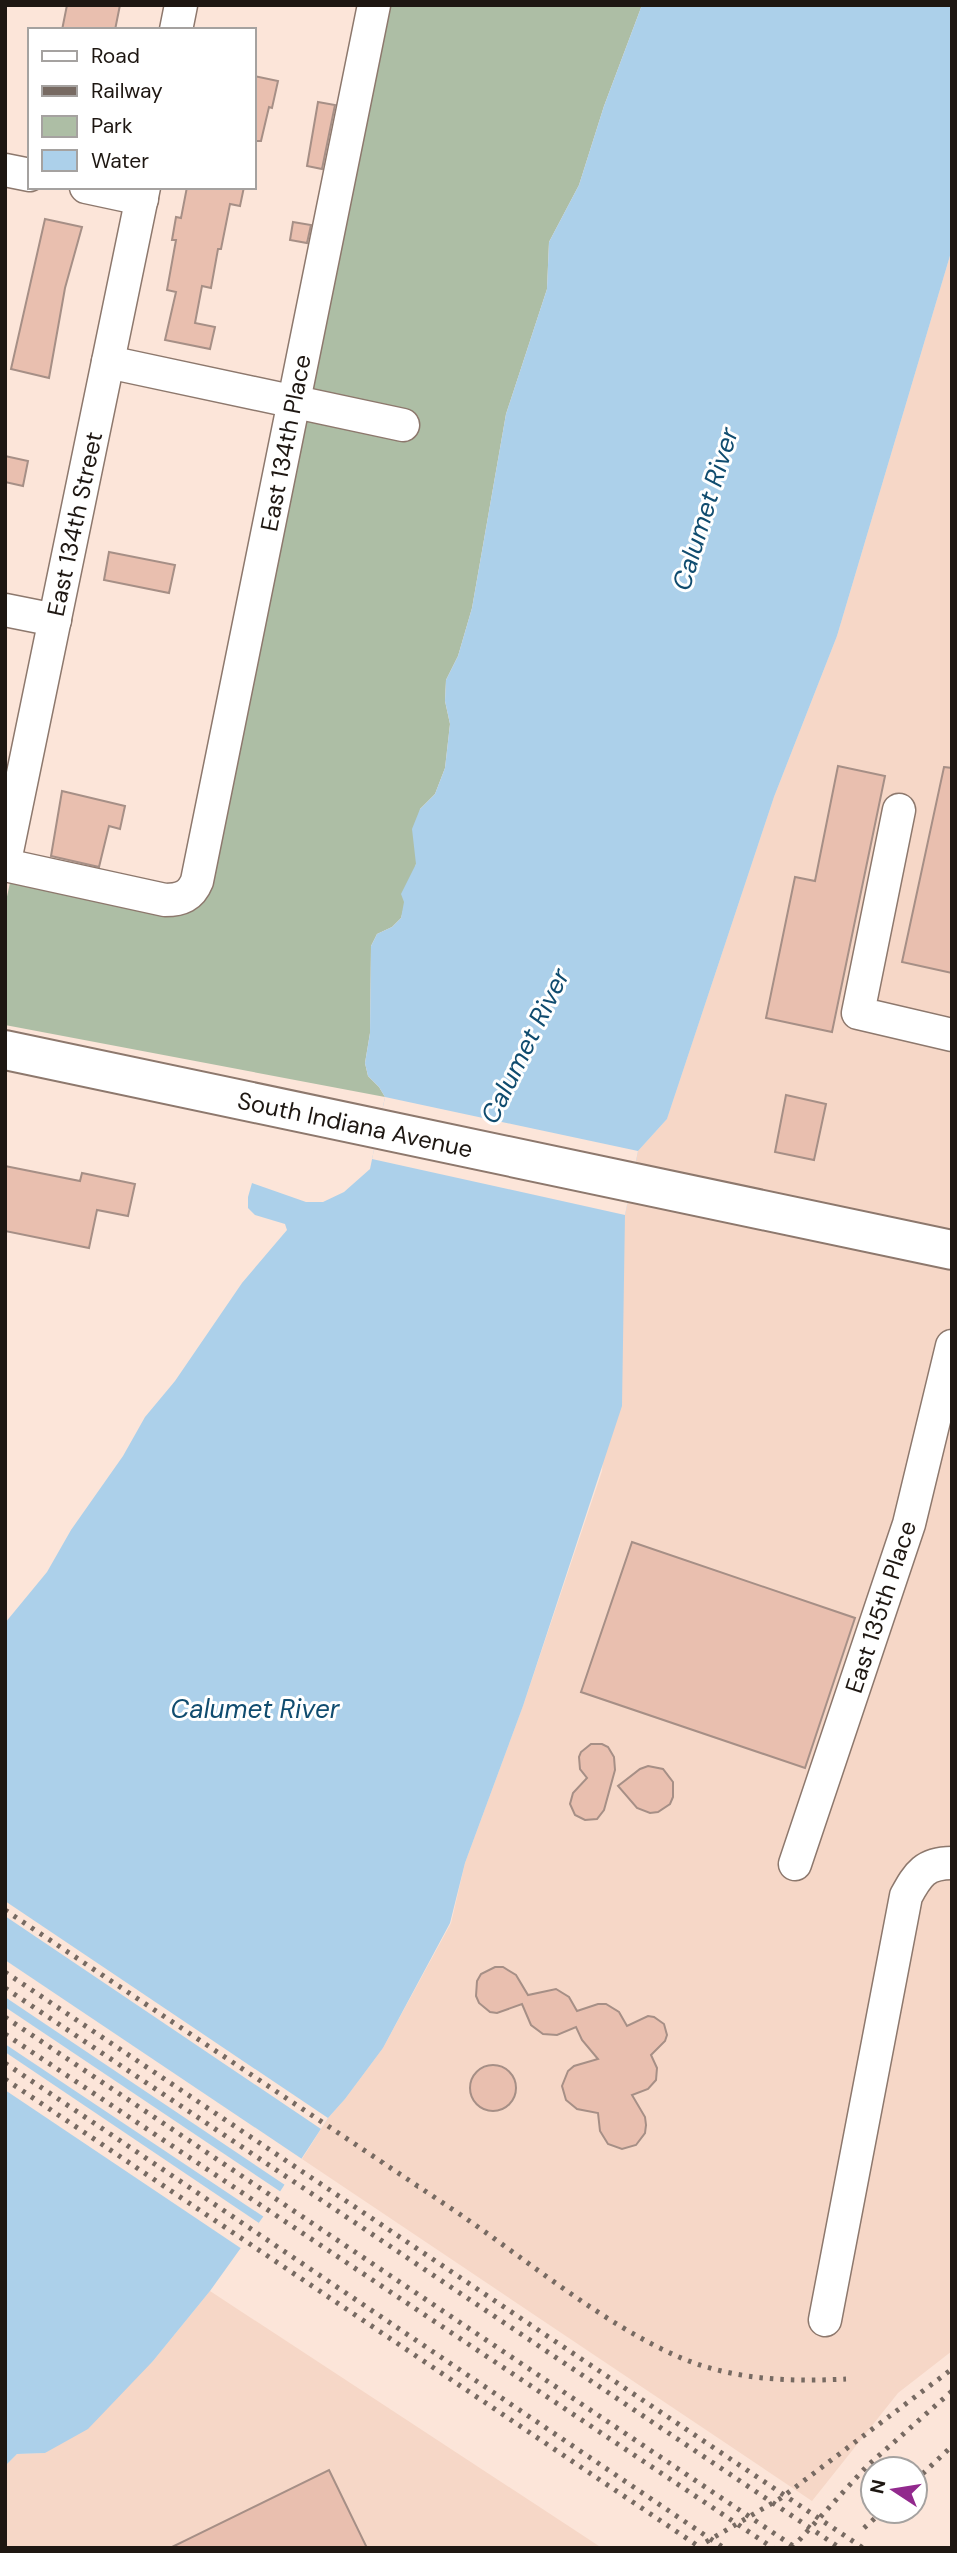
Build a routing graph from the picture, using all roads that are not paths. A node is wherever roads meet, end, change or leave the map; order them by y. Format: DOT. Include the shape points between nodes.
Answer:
graph roads {
  1 [pos="181,5"];
  2 [pos="374,5"];
  3 [pos="176,28"];
  4 [pos="5,170"];
  5 [pos="28,176"];
  6 [pos="105,189"];
  7 [pos="143,193"];
  8 [pos="108,362"];
  9 [pos="294,402"];
  10 [pos="403,425"];
  11 [pos="5,610"];
  12 [pos="55,620"];
  13 [pos="899,810"];
  14 [pos="7,847"];
  15 [pos="952,1035"];
  16 [pos="5,1050"];
  17 [pos="952,1250"];
  18 [pos="952,1346"];
  19 [pos="952,1863"];
  20 [pos="795,1864"];
  21 [pos="825,2320"];
  1 -- 3 [label="street"];
  2 -- 9 [label="street, East 134th Place"];
  4 -- 5 [label="street"];
  6 -- 7 [label="street"];
  7 -- 8 [label="street, East 134th Street"];
  8 -- 9 [label="street"];
  8 -- 12 [label="street, East 134th Street"];
  9 -- 10 [label="street"];
  9 -- 14 [label="street, East 134th Place" via="197,881 188,895 165,900"];
  11 -- 12 [label="street"];
  12 -- 14 [label="street, East 134th Street"];
  13 -- 15 [label="street" via="858,1013"];
  16 -- 17 [label="main road, South Indiana Avenue"];
  18 -- 20 [label="street, East 135th Place" via="909,1524"];
  19 -- 21 [label="street" via="929,1866 906,1896"];
}
